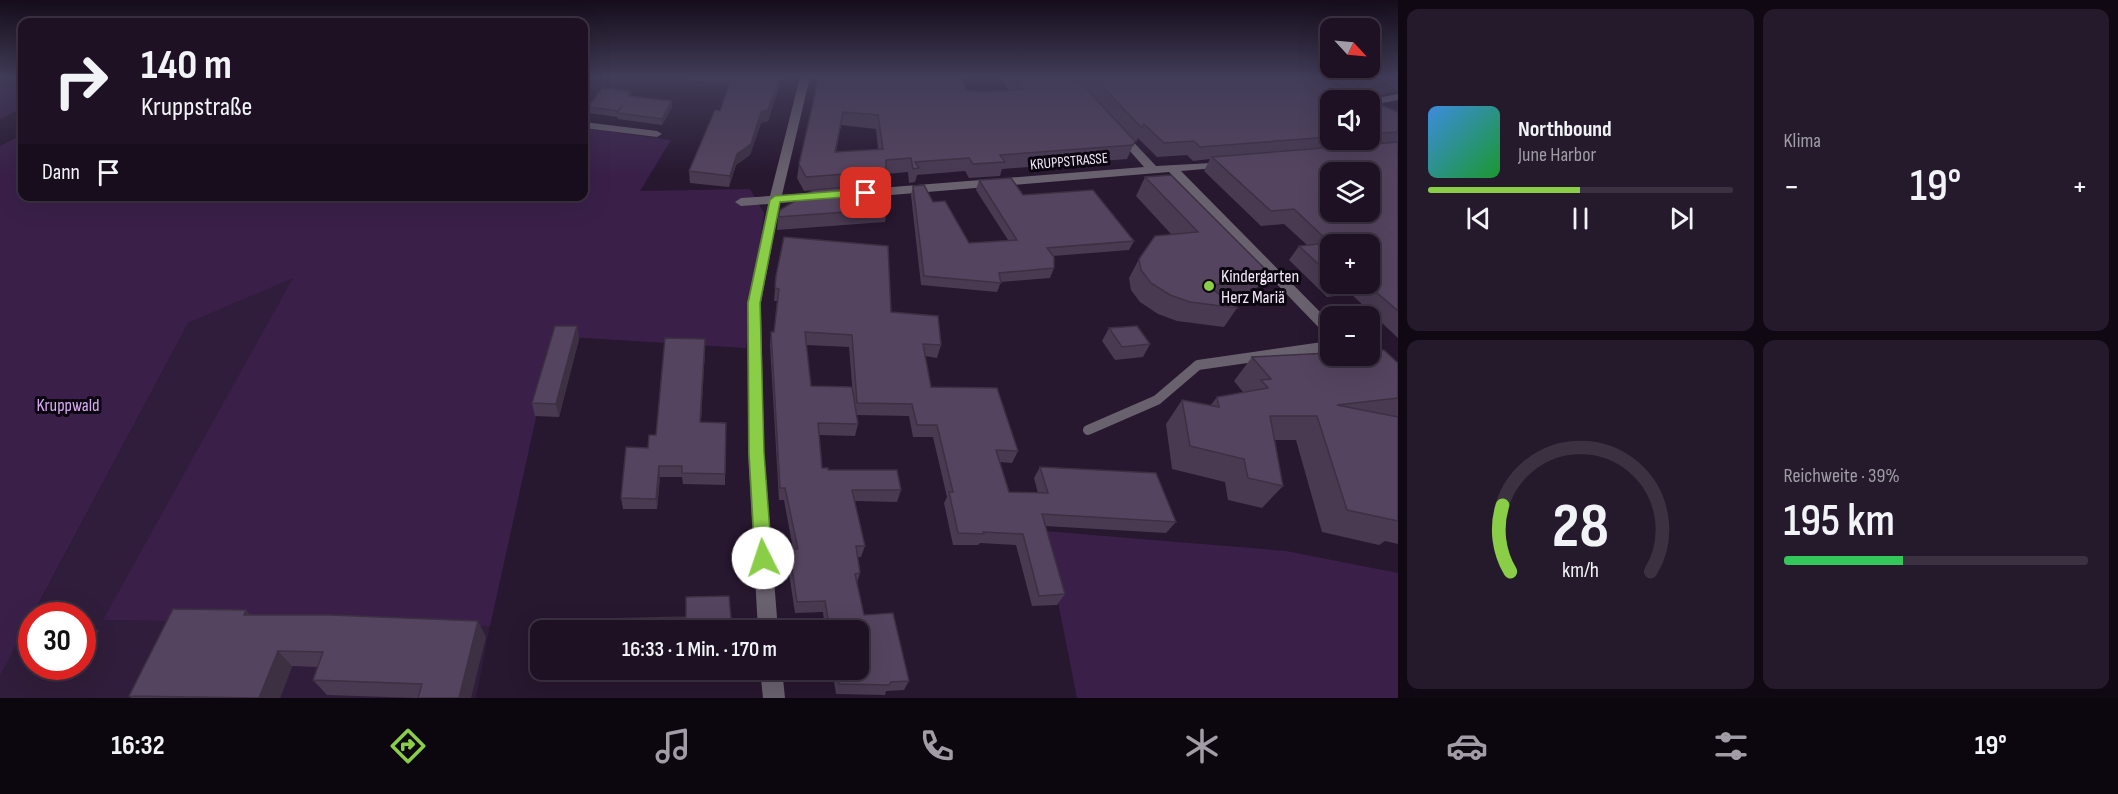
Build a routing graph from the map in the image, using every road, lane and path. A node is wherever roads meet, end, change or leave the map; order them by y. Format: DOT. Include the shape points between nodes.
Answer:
graph roads {
  1 [pos="797,110"];
  2 [pos="588,125"];
  3 [pos="1115,129"];
  4 [pos="657,134"];
  5 [pos="1241,163"];
  6 [pos="1171,168"];
  7 [pos="1152,169"];
  8 [pos="855,194"];
  9 [pos="832,195"];
  10 [pos="775,200"];
  11 [pos="741,202"];
  12 [pos="1320,320"];
  13 [pos="1320,347"];
  14 [pos="1088,430"];
  15 [pos="767,620"];
  16 [pos="772,680"];
  17 [pos="774,698"];
  1 -- 10 [label="street"];
  2 -- 4 [label="street"];
  3 -- 7 [label="street"];
  5 -- 6 [label="street, KRUPPSTRASSE"];
  6 -- 7 [label="street, KRUPPSTRASSE"];
  6 -- 12 [label="street"];
  7 -- 8 [label="street, KRUPPSTRASSE"];
  9 -- 10 [label="street"];
  10 -- 11 [label="street"];
  10 -- 15 [label="street" via="754,303 756,447"];
  13 -- 14 [label="lane" via="1198,365 1157,400"];
  16 -- 17 [label="street"];
}
